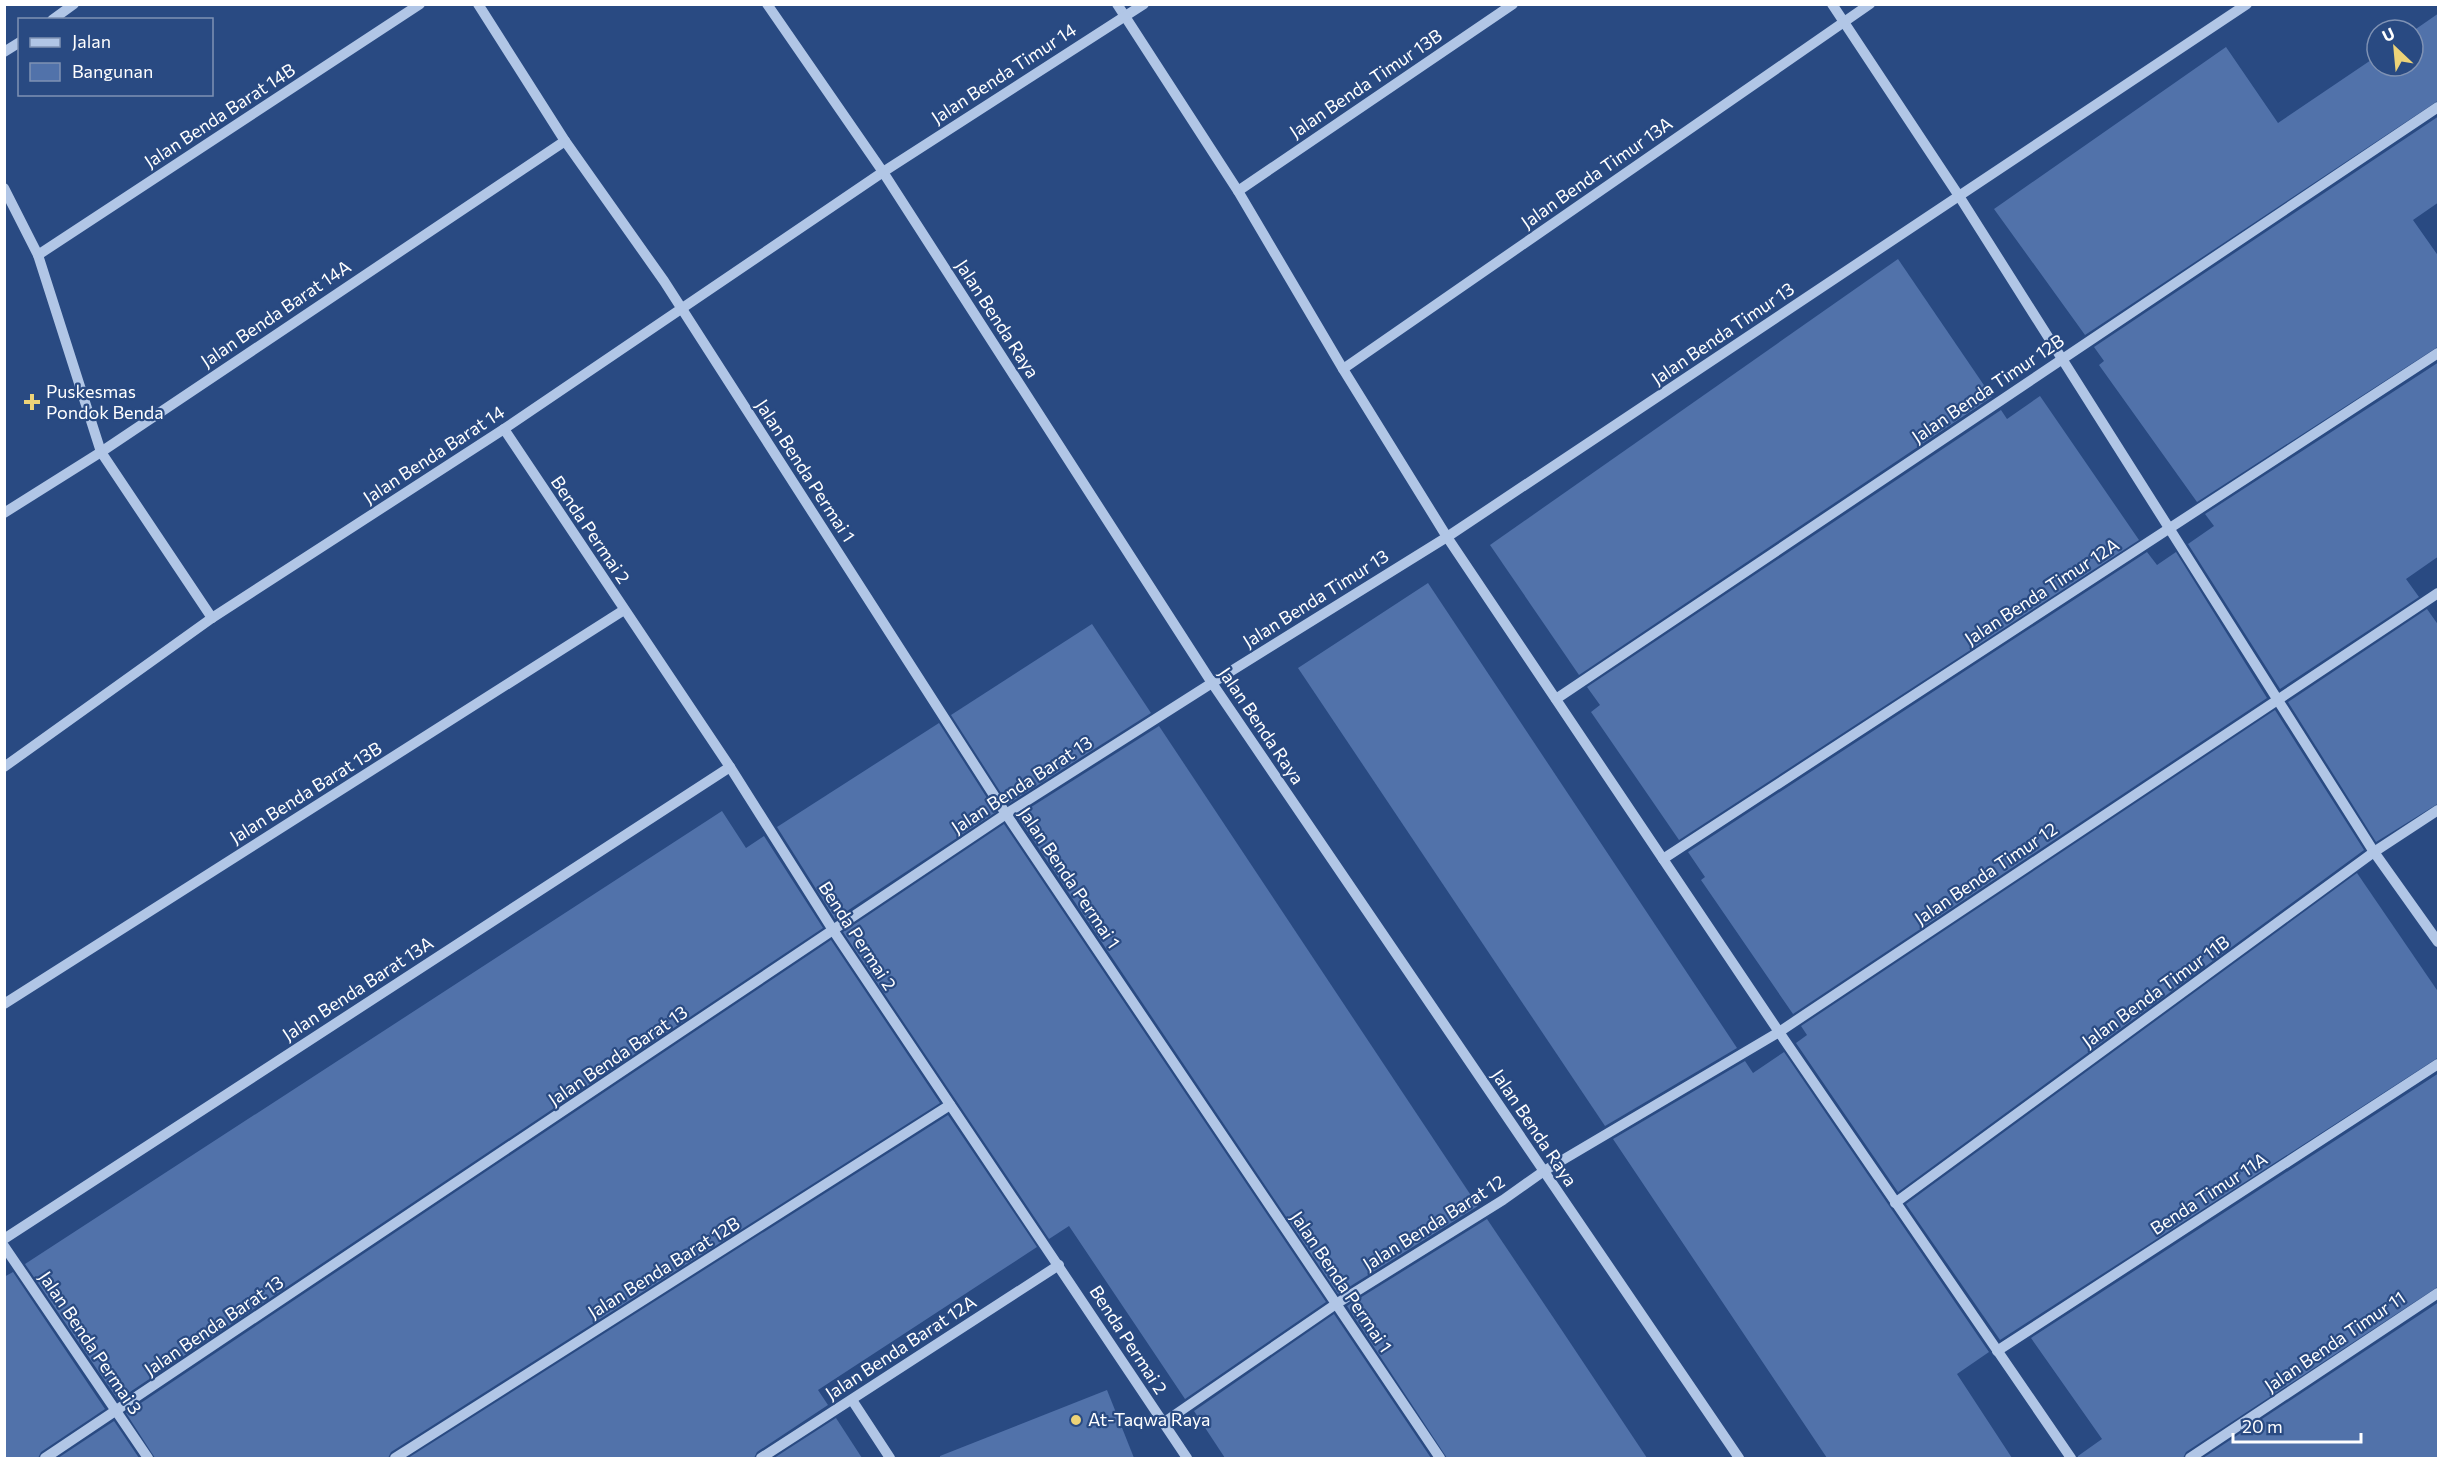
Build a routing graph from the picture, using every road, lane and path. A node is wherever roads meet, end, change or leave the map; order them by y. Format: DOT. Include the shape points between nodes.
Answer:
graph roads {
  1 [pos="74,4"];
  2 [pos="420,4"];
  3 [pos="478,4"];
  4 [pos="767,4"];
  5 [pos="1117,4"];
  6 [pos="1144,4"];
  7 [pos="1513,4"];
  8 [pos="1832,4"];
  9 [pos="1870,4"];
  10 [pos="2247,4"];
  11 [pos="1125,17"];
  12 [pos="55,18"];
  13 [pos="1844,22"];
  14 [pos="18,43"];
  15 [pos="4,52"];
  16 [pos="2439,107"];
  17 [pos="565,141"];
  18 [pos="883,172"];
  19 [pos="4,188"];
  20 [pos="1238,191"];
  21 [pos="1959,196"];
  22 [pos="38,255"];
  23 [pos="681,310"];
  24 [pos="2439,352"];
  25 [pos="2062,360"];
  26 [pos="1343,369"];
  27 [pos="504,429"];
  28 [pos="101,452"];
  29 [pos="4,513"];
  30 [pos="2169,528"];
  31 [pos="1447,537"];
  32 [pos="2439,593"];
  33 [pos="624,610"];
  34 [pos="212,618"];
  35 [pos="1212,683"];
  36 [pos="1556,699"];
  37 [pos="2278,700"];
  38 [pos="4,767"];
  39 [pos="730,767"];
  40 [pos="2439,810"];
  41 [pos="1006,814"];
  42 [pos="2374,852"];
  43 [pos="1663,860"];
  44 [pos="833,930"];
  45 [pos="2439,942"];
  46 [pos="4,1004"];
  47 [pos="1779,1032"];
  48 [pos="2439,1065"];
  49 [pos="950,1106"];
  50 [pos="1544,1171"];
  51 [pos="1895,1203"];
  52 [pos="4,1239"];
  53 [pos="4,1246"];
  54 [pos="1059,1265"];
  55 [pos="2439,1293"];
  56 [pos="1336,1304"];
  57 [pos="1998,1350"];
  58 [pos="852,1400"];
  59 [pos="116,1411"];
  60 [pos="1163,1423"];
  61 [pos="45,1458"];
  62 [pos="148,1458"];
  63 [pos="395,1458"];
  64 [pos="761,1458"];
  65 [pos="890,1458"];
  66 [pos="1187,1458"];
  67 [pos="1440,1458"];
  68 [pos="1739,1458"];
  69 [pos="2072,1458"];
  70 [pos="2190,1458"];
  1 -- 12 [label="street"];
  2 -- 22 [label="street, Jalan Benda Barat 14B"];
  3 -- 17 [label="street, Jalan Benda Permai 1"];
  4 -- 18 [label="street, Jalan Benda Raya"];
  5 -- 11 [label="street"];
  6 -- 11 [label="street, Jalan Benda Timur 14"];
  7 -- 20 [label="street, Jalan Benda Timur 13B"];
  8 -- 13 [label="street"];
  9 -- 13 [label="street, Jalan Benda Timur 13A"];
  10 -- 21 [label="street, Jalan Benda Timur 13"];
  11 -- 18 [label="street, Jalan Benda Timur 14"];
  11 -- 20 [label="street"];
  13 -- 21 [label="street"];
  13 -- 26 [label="street, Jalan Benda Timur 13A"];
  14 -- 15 [label="street"];
  16 -- 25 [label="street, Jalan Benda Timur 12B"];
  17 -- 23 [label="street, Jalan Benda Permai 1"];
  17 -- 28 [label="street, Jalan Benda Barat 14A"];
  18 -- 23 [label="street, Jalan Benda Barat 14"];
  18 -- 35 [label="street, Jalan Benda Raya"];
  19 -- 22 [label="street"];
  20 -- 26 [label="street"];
  21 -- 25 [label="street"];
  21 -- 31 [label="street, Jalan Benda Timur 13"];
  22 -- 28 [label="street"];
  23 -- 27 [label="street, Jalan Benda Barat 14"];
  23 -- 41 [label="street, Jalan Benda Permai 1"];
  24 -- 30 [label="street, Jalan Benda Timur 12A"];
  25 -- 30 [label="street"];
  25 -- 36 [label="street, Jalan Benda Timur 12B"];
  26 -- 31 [label="street"];
  27 -- 33 [label="street, Benda Permai 2"];
  27 -- 34 [label="street, Jalan Benda Barat 14"];
  28 -- 29 [label="street, Jalan Benda Barat 14A"];
  28 -- 34 [label="street"];
  30 -- 37 [label="street"];
  30 -- 43 [label="street, Jalan Benda Timur 12A"];
  31 -- 35 [label="street, Jalan Benda Timur 13"];
  31 -- 36 [label="street"];
  32 -- 37 [label="street, Jalan Benda Timur 12"];
  33 -- 39 [label="street, Benda Permai 2"];
  33 -- 46 [label="street, Jalan Benda Barat 13B"];
  34 -- 38 [label="street, Jalan Benda Barat 14"];
  35 -- 41 [label="street, Jalan Benda Barat 13"];
  35 -- 50 [label="street, Jalan Benda Raya"];
  36 -- 43 [label="street"];
  37 -- 42 [label="street"];
  37 -- 47 [label="street, Jalan Benda Timur 12"];
  39 -- 44 [label="street, Benda Permai 2"];
  39 -- 52 [label="street, Jalan Benda Barat 13A"];
  40 -- 42 [label="street, Jalan Benda Timur 11B"];
  41 -- 44 [label="street, Jalan Benda Barat 13"];
  41 -- 56 [label="street, Jalan Benda Permai 1"];
  42 -- 45 [label="street"];
  42 -- 51 [label="street, Jalan Benda Timur 11B"];
  43 -- 47 [label="street"];
  44 -- 49 [label="street, Benda Permai 2"];
  44 -- 59 [label="street, Jalan Benda Barat 13"];
  47 -- 50 [label="street, Jalan Benda Timur 12"];
  47 -- 51 [label="street"];
  48 -- 57 [label="street, Benda Timur 11A"];
  49 -- 54 [label="street, Benda Permai 2"];
  49 -- 63 [label="street, Jalan Benda Barat 12B"];
  50 -- 56 [label="street, Jalan Benda Barat 12"];
  50 -- 68 [label="street, Jalan Benda Raya"];
  51 -- 57 [label="street"];
  53 -- 59 [label="street, Jalan Benda Permai 3"];
  54 -- 58 [label="street, Jalan Benda Barat 12A"];
  54 -- 60 [label="street, Benda Permai 2"];
  55 -- 70 [label="street, Jalan Benda Timur 11"];
  56 -- 60 [label="street, Jalan Benda Barat 12"];
  56 -- 67 [label="street, Jalan Benda Permai 1"];
  57 -- 69 [label="street"];
  58 -- 64 [label="street, Jalan Benda Barat 12A"];
  58 -- 65 [label="street"];
  59 -- 61 [label="street, Jalan Benda Barat 13"];
  59 -- 62 [label="street, Jalan Benda Permai 3"];
  60 -- 66 [label="street, Benda Permai 2"];
}
